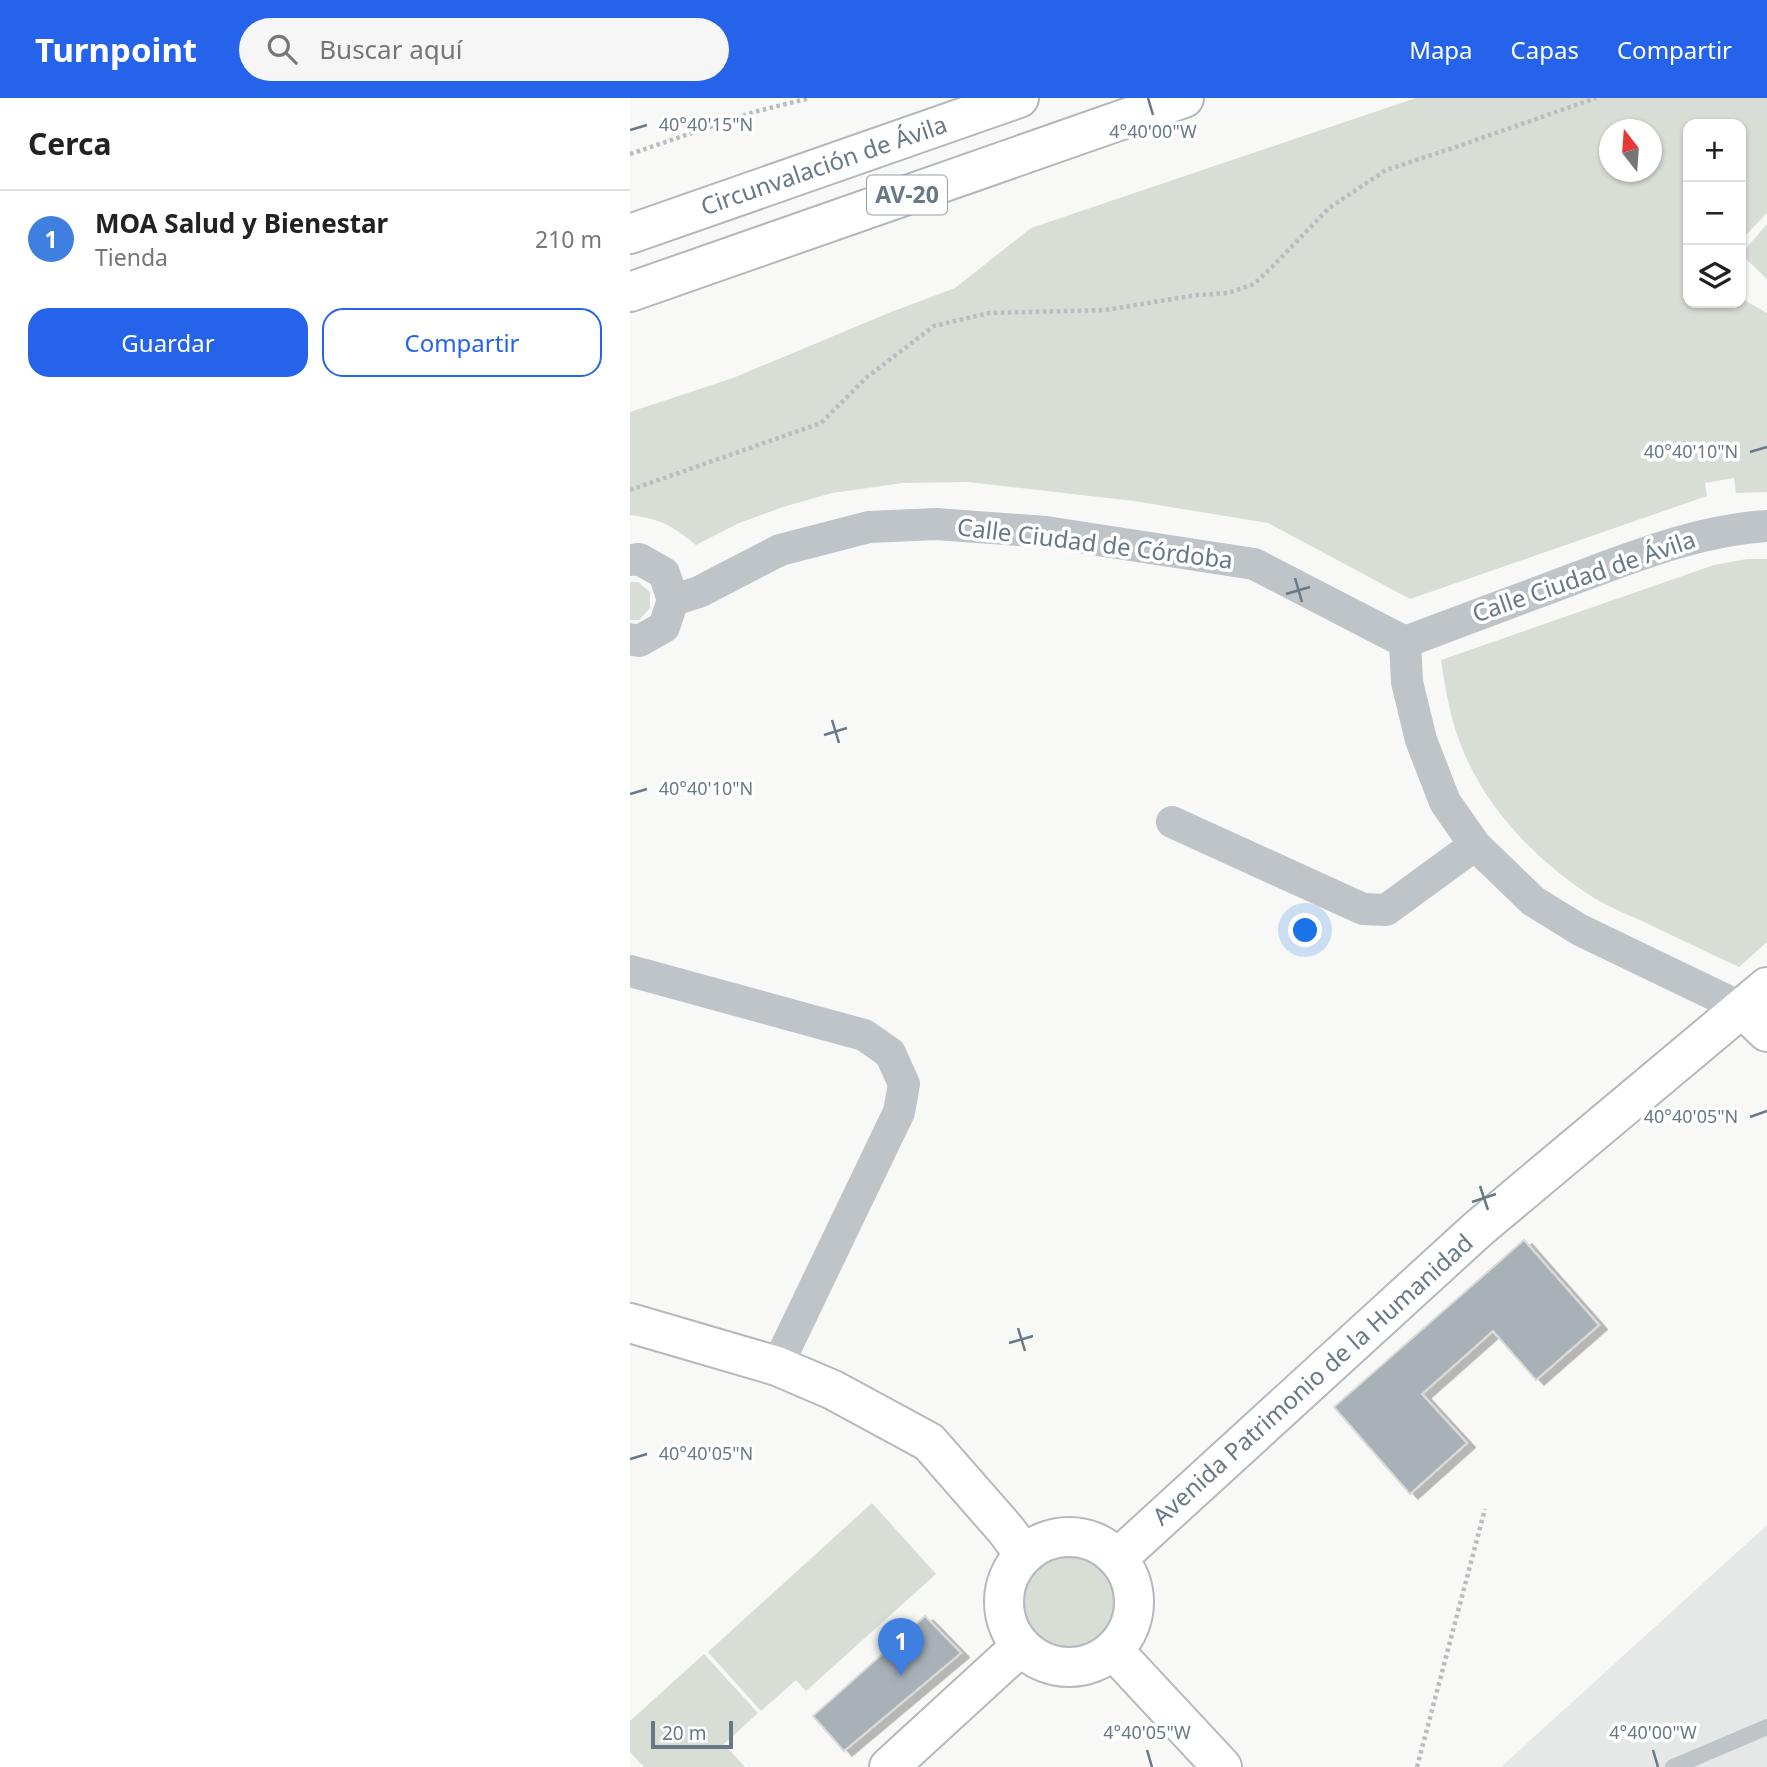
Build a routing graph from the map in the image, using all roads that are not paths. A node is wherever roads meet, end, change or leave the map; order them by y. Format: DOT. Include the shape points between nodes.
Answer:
graph roads {
  1 [pos="1019,98"];
  2 [pos="1184,98"];
  3 [pos="630,234"];
  4 [pos="630,292"];
  5 [pos="1767,526"];
  6 [pos="630,561"];
  7 [pos="673,600"];
  8 [pos="630,639"];
  9 [pos="1405,642"];
  10 [pos="1172,822"];
  11 [pos="1475,845"];
  12 [pos="630,971"];
  13 [pos="1759,1009"];
  14 [pos="630,1324"];
  15 [pos="777,1366"];
  16 [pos="1024,1554"];
  17 [pos="1118,1559"];
  18 [pos="1020,1647"];
  19 [pos="1114,1651"];
  20 [pos="1767,1727"];
  21 [pos="889,1767"];
  22 [pos="1222,1767"];
  23 [pos="1672,1767"];
  1 -- 3 [label="main road, Circunvalación de Ávila / AV-20"];
  2 -- 4 [label="main road, AV-20"];
  5 -- 9 [label="street, Calle Ciudad de Ávila" via="1679,542"];
  6 -- 7 [label="street" via="639,559 664,573"];
  7 -- 8 [label="street" via="664,627 639,641"];
  7 -- 9 [label="street, Calle Ciudad de Córdoba" via="699,592 780,550 869,527 936,524 1046,532 1254,564"];
  9 -- 11 [label="street" via="1407,682 1421,740 1445,802"];
  10 -- 11 [label="street" via="1363,908 1386,910"];
  11 -- 13 [label="street" via="1533,901 1580,930"];
  12 -- 15 [label="street" via="864,1035 890,1053 904,1084 899,1112"];
  13 -- 17 [label="main road, Avenida Patrimonio de la Humanidad" via="1478,1229"];
  14 -- 15 [label="main road"];
  15 -- 16 [label="main road" via="929,1441"];
  16 -- 17 [label="main road" via="1055,1538 1089,1539"];
  16 -- 18 [label="main road" via="1006,1583 1004,1617"];
  17 -- 19 [label="main road" via="1133,1588 1132,1622"];
  18 -- 19 [label="main road" via="1050,1666 1084,1667"];
  18 -- 21 [label="main road"];
  19 -- 22 [label="main road"];
  20 -- 23 [label="lane"];
}
